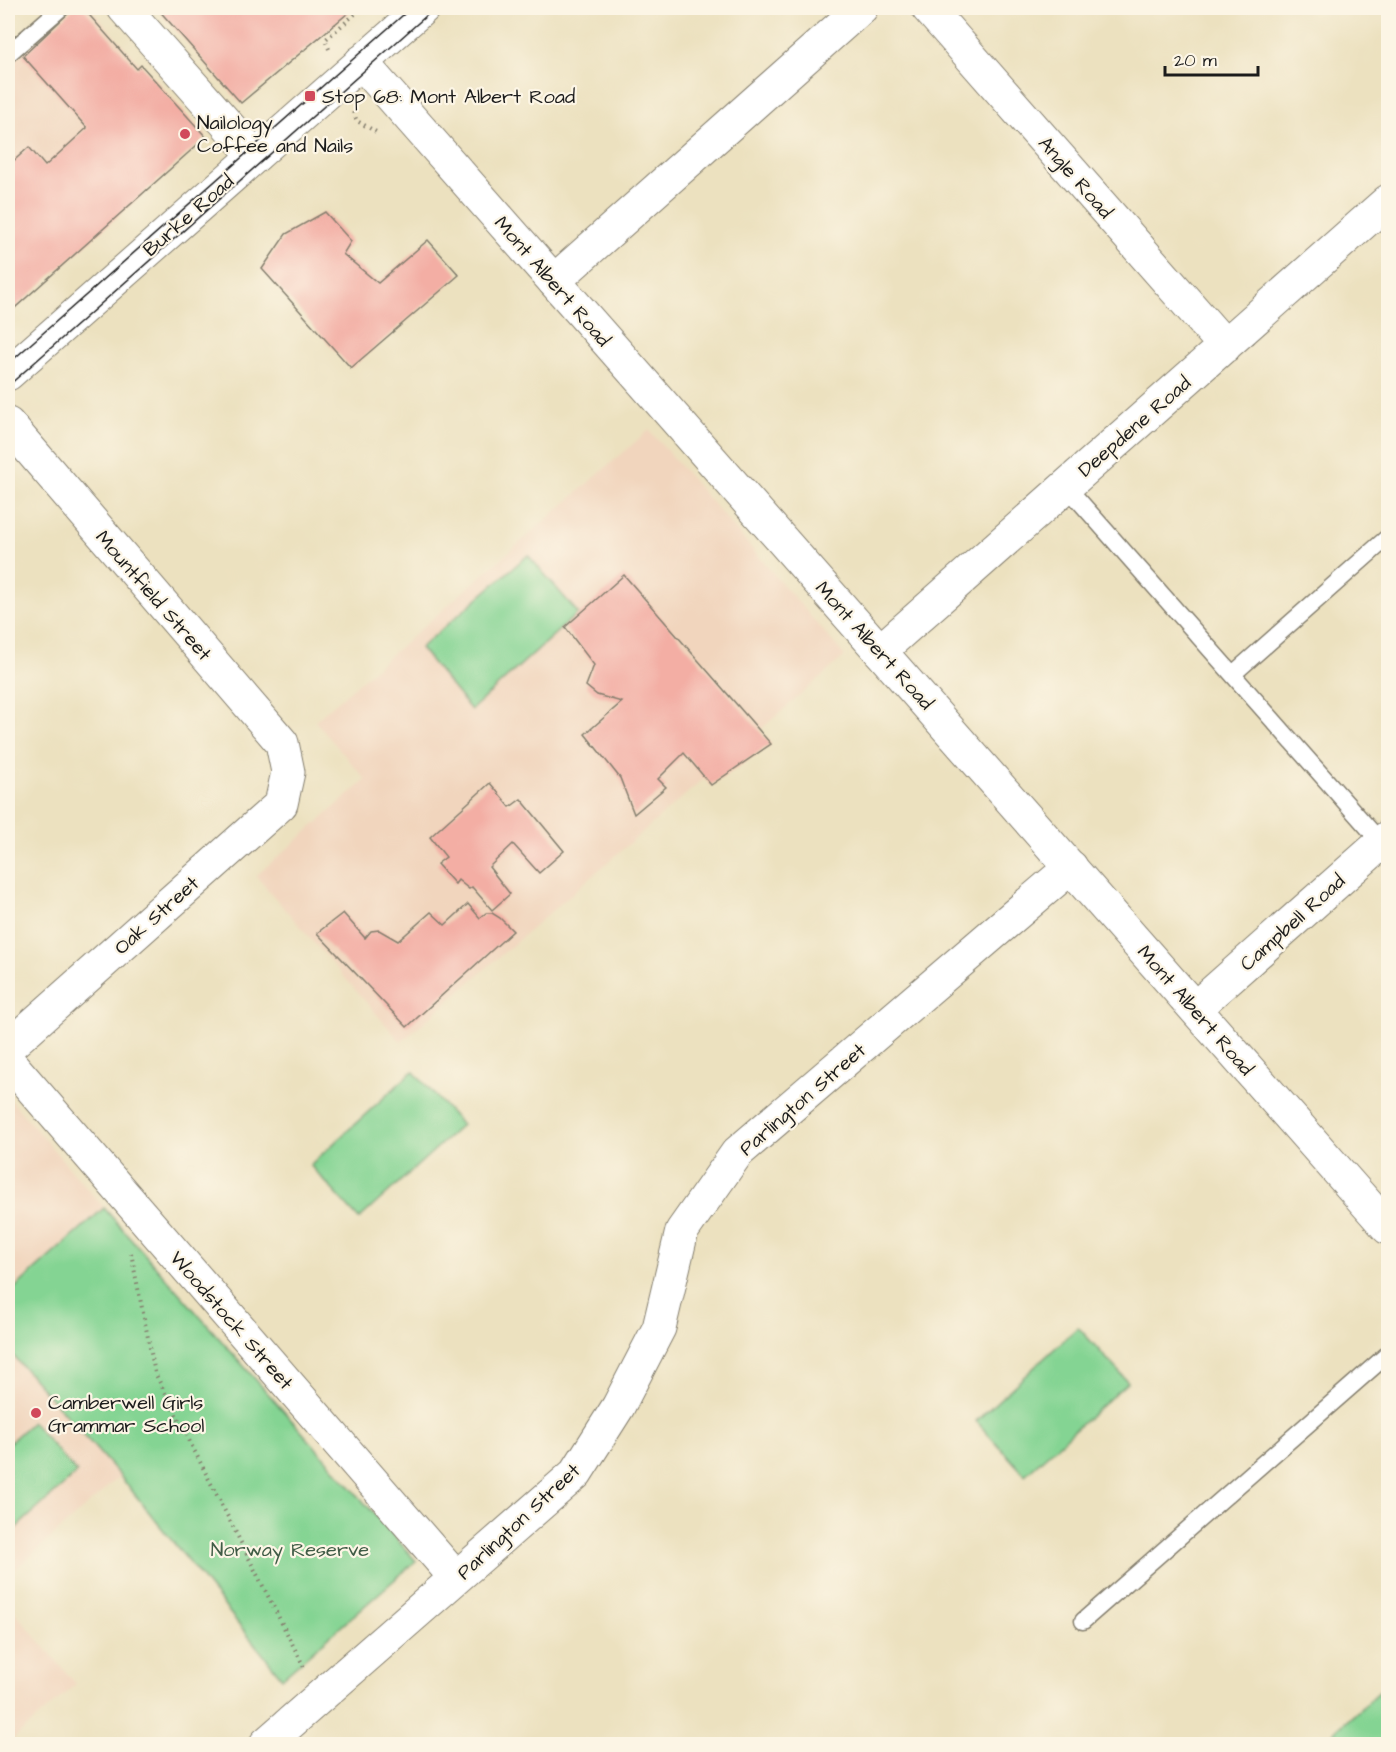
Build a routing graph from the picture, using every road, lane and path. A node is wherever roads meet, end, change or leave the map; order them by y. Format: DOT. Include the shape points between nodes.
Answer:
graph roads {
  1 [pos="61,8"];
  2 [pos="124,8"];
  3 [pos="362,8"];
  4 [pos="423,8"];
  5 [pos="861,8"];
  6 [pos="928,8"];
  7 [pos="325,40"];
  8 [pos="8,54"];
  9 [pos="361,62"];
  10 [pos="255,156"];
  11 [pos="1389,201"];
  12 [pos="554,281"];
  13 [pos="1225,346"];
  14 [pos="8,374"];
  15 [pos="8,424"];
  16 [pos="1066,486"];
  17 [pos="1389,537"];
  18 [pos="880,651"];
  19 [pos="1233,674"];
  20 [pos="288,772"];
  21 [pos="1386,844"];
  22 [pos="1071,867"];
  23 [pos="1195,1008"];
  24 [pos="8,1047"];
  25 [pos="8,1061"];
  26 [pos="1389,1228"];
  27 [pos="130,1248"];
  28 [pos="1389,1354"];
  29 [pos="456,1578"];
  30 [pos="1083,1621"];
  31 [pos="319,1697"];
  32 [pos="266,1744"];
  1 -- 8 [label="lane"];
  2 -- 10 [label="street"];
  3 -- 7 [label="path"];
  4 -- 9 [label="street, Burke Road"];
  5 -- 12 [label="street"];
  6 -- 13 [label="street, Angle Road"];
  9 -- 10 [label="street, Burke Road"];
  9 -- 12 [label="street, Mont Albert Road"];
  10 -- 14 [label="street, Burke Road"];
  11 -- 13 [label="street, Deepdene Road"];
  12 -- 18 [label="street, Mont Albert Road"];
  13 -- 16 [label="street, Deepdene Road"];
  15 -- 20 [label="street, Mountfield Street" via="282,743"];
  16 -- 18 [label="street, Deepdene Road"];
  16 -- 19 [label="lane"];
  17 -- 19 [label="lane"];
  18 -- 22 [label="street, Mont Albert Road"];
  19 -- 21 [label="lane"];
  20 -- 24 [label="street, Oak Street" via="281,804"];
  21 -- 23 [label="street, Campbell Road"];
  22 -- 23 [label="street, Mont Albert Road"];
  22 -- 29 [label="street, Parlington Street" via="737,1153 682,1231 659,1328 618,1407 576,1473"];
  23 -- 26 [label="street, Mont Albert Road"];
  25 -- 29 [label="street, Woodstock Street"];
  27 -- 31 [label="path" via="155,1373"];
  28 -- 30 [label="lane"];
  29 -- 31 [label="street, Parlington Street"];
  31 -- 32 [label="street, Parlington Street"];
}
